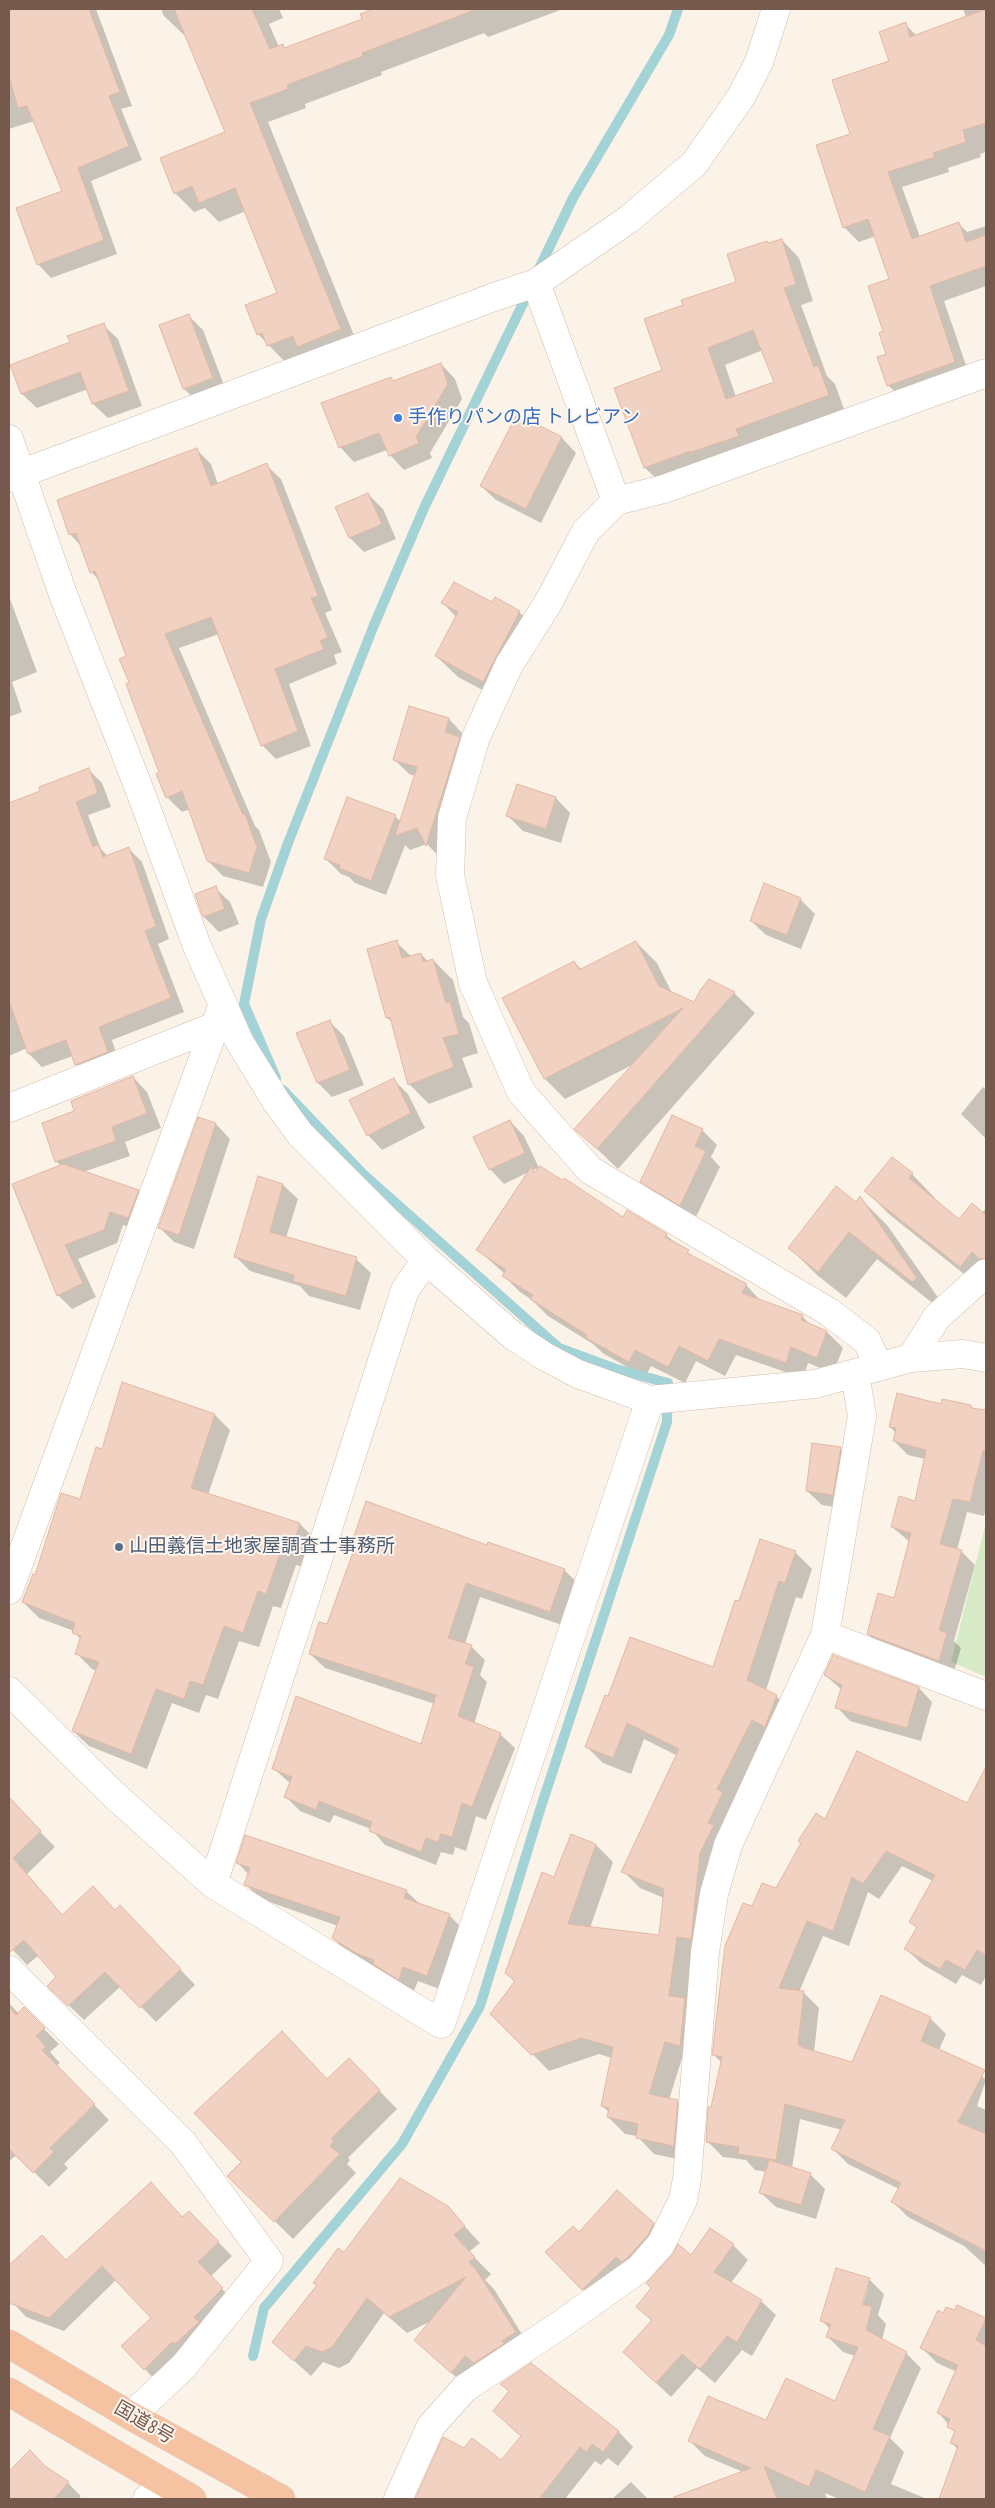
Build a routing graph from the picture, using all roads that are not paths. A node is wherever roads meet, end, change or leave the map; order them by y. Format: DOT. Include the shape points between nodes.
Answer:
graph roads {
  1 [pos="776,9"];
  2 [pos="536,283"];
  3 [pos="986,373"];
  4 [pos="9,439"];
  5 [pos="16,476"];
  6 [pos="616,501"];
  7 [pos="218,1015"];
  8 [pos="9,1108"];
  9 [pos="426,1260"];
  10 [pos="986,1273"];
  11 [pos="911,1358"];
  12 [pos="986,1358"];
  13 [pos="867,1371"];
  14 [pos="650,1400"];
  15 [pos="9,1590"];
  16 [pos="825,1635"];
  17 [pos="9,1692"];
  18 [pos="986,1696"];
  19 [pos="213,1884"];
  20 [pos="9,1970"];
  21 [pos="9,2344"];
  22 [pos="9,2392"];
  23 [pos="131,2416"];
  24 [pos="156,2491"];
  25 [pos="192,2499"];
  26 [pos="280,2499"];
  27 [pos="398,2499"];
  1 -- 2 [label="street" via="759,62 741,97 694,164 629,218"];
  2 -- 5 [label="street"];
  2 -- 6 [label="street"];
  3 -- 6 [label="street" via="664,489"];
  4 -- 5 [label="street"];
  5 -- 7 [label="street" via="142,796 197,946"];
  6 -- 13 [label="street" via="586,531 548,603 509,665 476,737 465,772 452,818 450,875 473,983 521,1092 590,1170 829,1312 867,1341"];
  7 -- 8 [label="street"];
  7 -- 9 [label="street" via="239,1041 300,1134"];
  7 -- 15 [label="street"];
  9 -- 14 [label="street" via="512,1335 544,1356 578,1374"];
  9 -- 19 [label="street" via="405,1290"];
  10 -- 11 [label="street" via="937,1317"];
  11 -- 12 [label="street" via="963,1354"];
  11 -- 13 [label="street"];
  13 -- 14 [label="street" via="816,1384"];
  13 -- 16 [label="street"];
  14 -- 19 [label="street" via="441,2024"];
  16 -- 18 [label="street"];
  16 -- 27 [label="street" via="728,1845 714,1894 705,1952 683,2200 661,2244 639,2269 466,2388 431,2426"];
  17 -- 19 [label="street" via="112,1793"];
  20 -- 23 [label="street" via="183,2143 269,2261 184,2366"];
  21 -- 23 [label="highway, 国道8号"];
  22 -- 24 [label="highway"];
  23 -- 26 [label="highway, 国道8号"];
  24 -- 25 [label="highway"];
}
